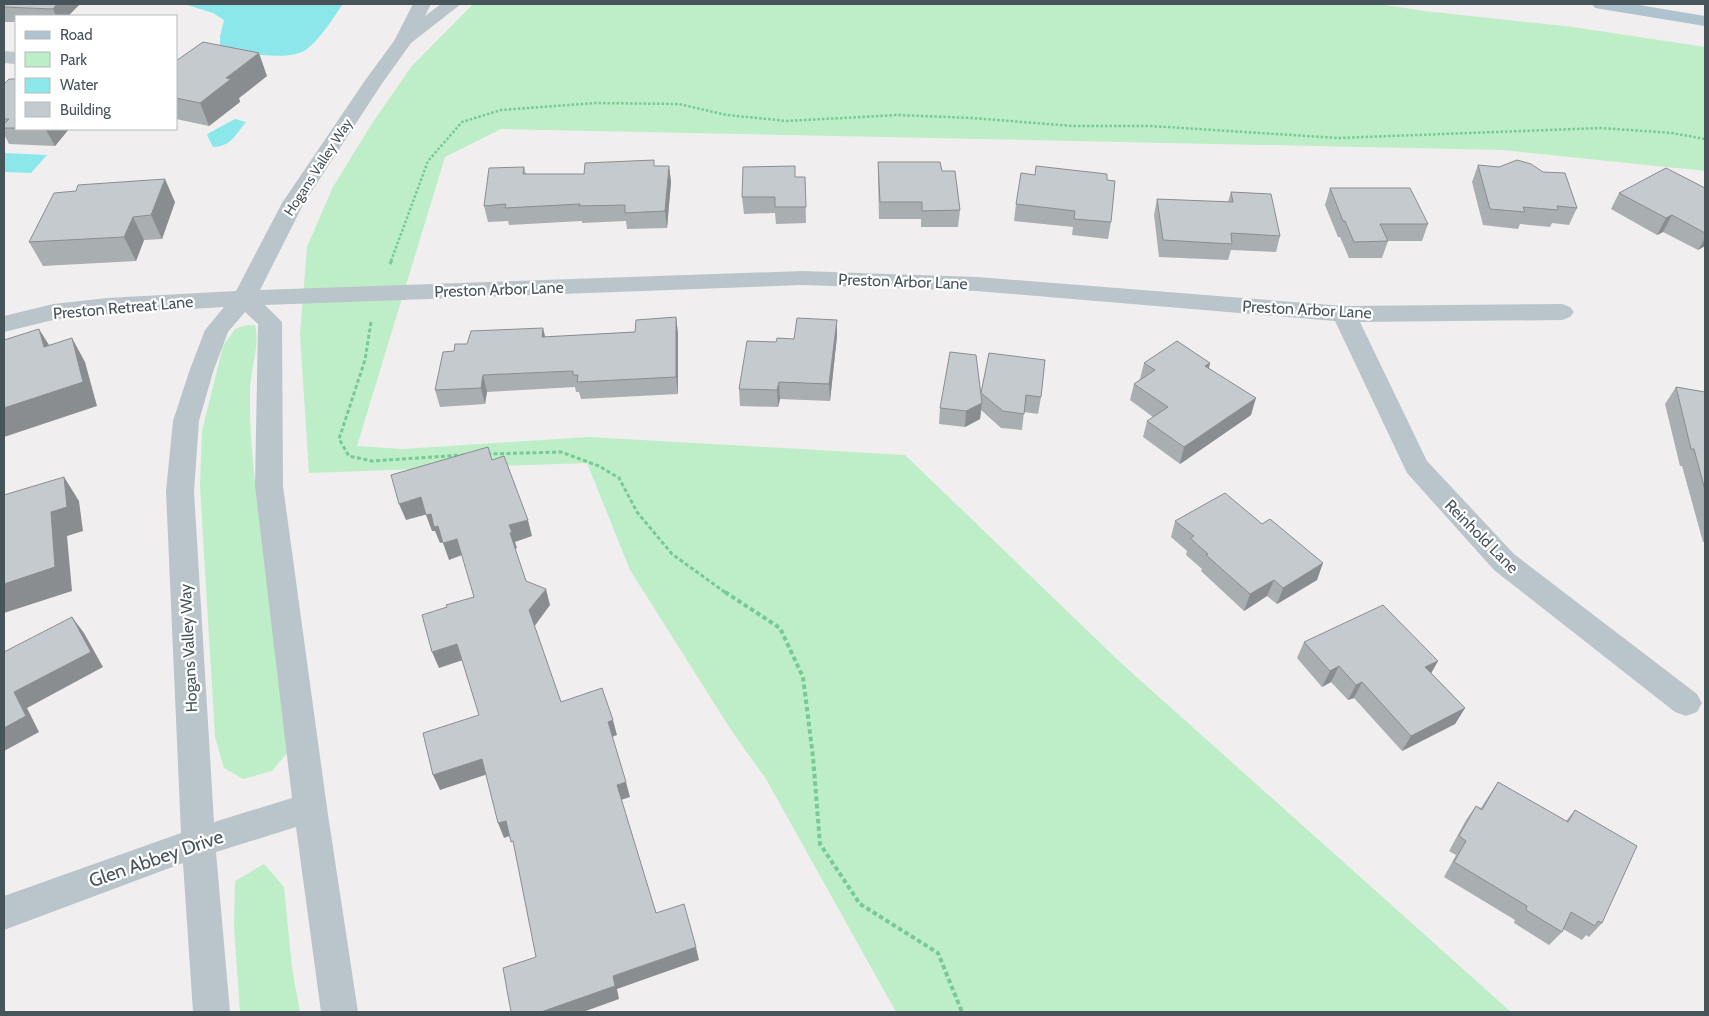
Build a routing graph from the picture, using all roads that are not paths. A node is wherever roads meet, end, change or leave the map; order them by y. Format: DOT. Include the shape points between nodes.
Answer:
graph roads {
  1 [pos="422,4"];
  2 [pos="452,4"];
  3 [pos="1601,4"];
  4 [pos="1693,4"];
  5 [pos="1705,6"];
  6 [pos="1705,21"];
  7 [pos="403,42"];
  8 [pos="244,298"];
  9 [pos="1562,312"];
  10 [pos="1344,314"];
  11 [pos="4,324"];
  12 [pos="1686,703"];
  13 [pos="310,808"];
  14 [pos="198,842"];
  15 [pos="4,914"];
  16 [pos="212,1012"];
  17 [pos="340,1012"];
  1 -- 7 [label="street, Hogans Valley Way"];
  2 -- 7 [label="street, Hogans Valley Way"];
  3 -- 6 [label="main road"];
  4 -- 5 [label="main road"];
  7 -- 8 [label="street, Hogans Valley Way" via="293,202"];
  8 -- 10 [label="street, Preston Arbor Lane" via="802,278 977,284"];
  8 -- 11 [label="street, Preston Retreat Lane" via="107,306 53,312"];
  8 -- 13 [label="street" via="270,322 268,486"];
  8 -- 14 [label="street, Hogans Valley Way" via="217,330 201,372 186,421 180,491"];
  9 -- 10 [label="street, Preston Arbor Lane"];
  10 -- 12 [label="street, Reinhold Lane" via="1416,466 1504,562"];
  13 -- 14 [label="street, Glen Abbey Drive"];
  13 -- 17 [label="street"];
  14 -- 15 [label="street, Glen Abbey Drive"];
  14 -- 16 [label="street, Hogans Valley Way"];
}
